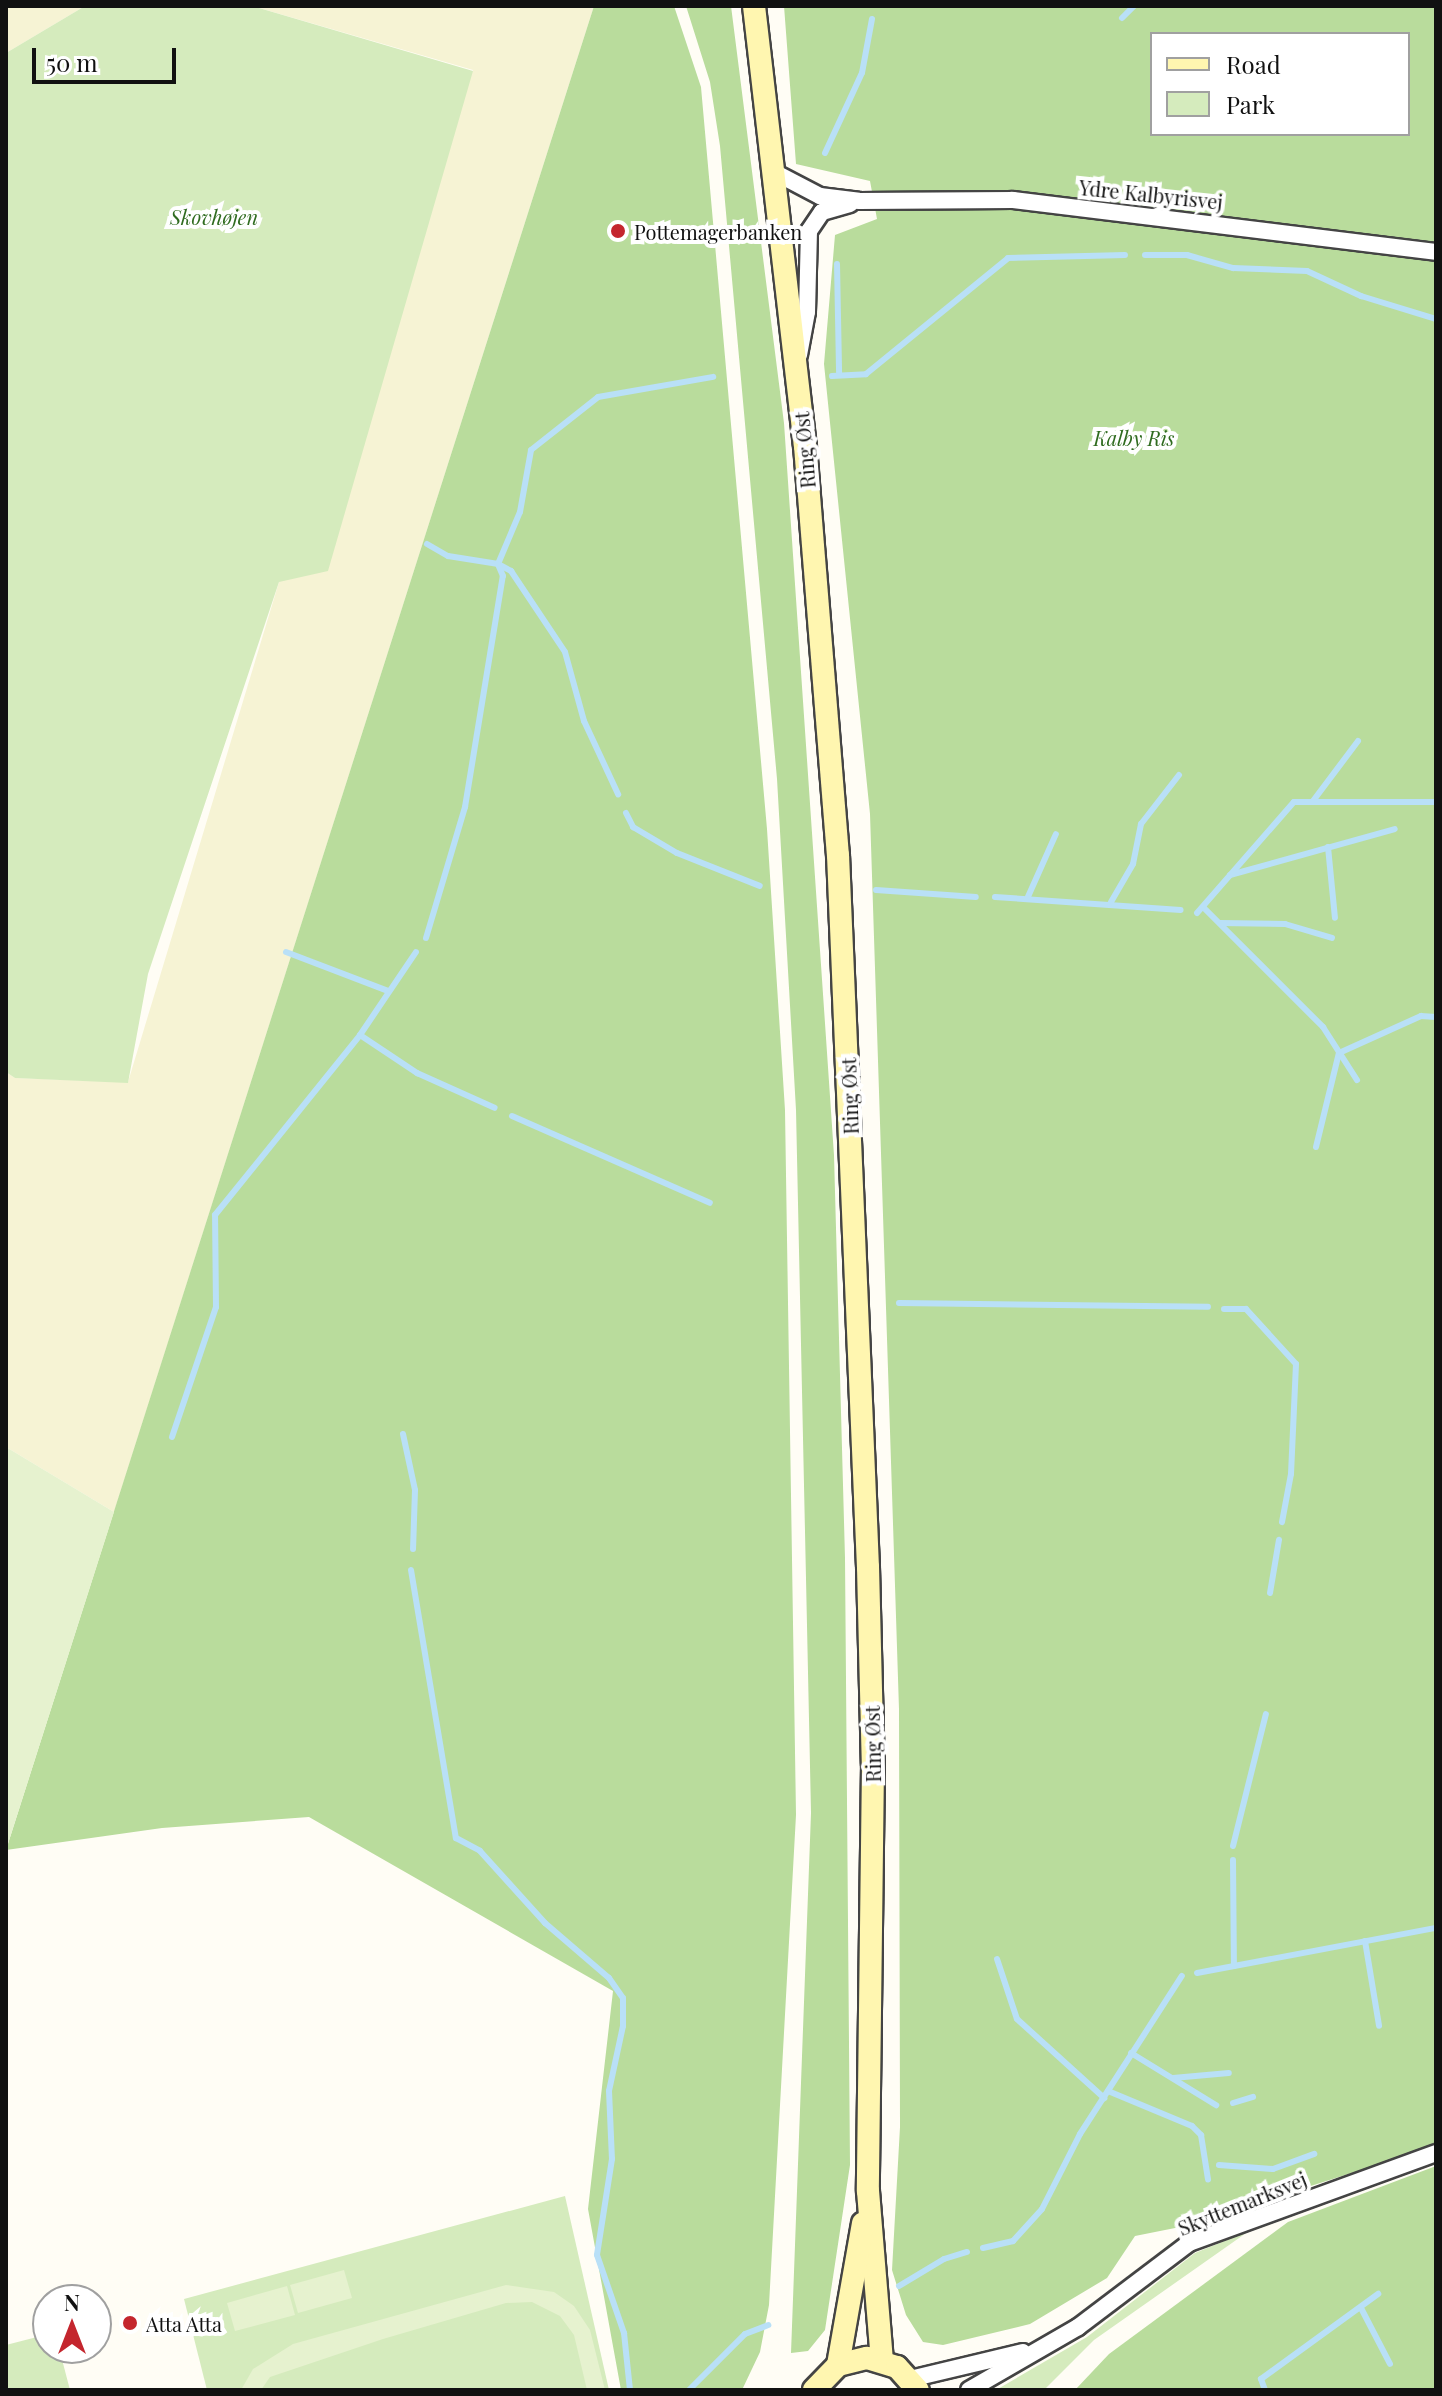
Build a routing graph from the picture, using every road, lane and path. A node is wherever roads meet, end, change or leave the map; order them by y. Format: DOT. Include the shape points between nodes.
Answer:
graph roads {
  1 [pos="754,6"];
  2 [pos="774,172"];
  3 [pos="859,201"];
  4 [pos="1436,252"];
  5 [pos="796,372"];
  6 [pos="1436,2153"];
  7 [pos="868,2191"];
  8 [pos="1040,2348"];
  9 [pos="882,2360"];
  10 [pos="838,2365"];
  11 [pos="914,2384"];
  12 [pos="814,2390"];
  13 [pos="969,2390"];
  1 -- 2 [label="main road, Ring Øst"];
  2 -- 3 [label="street, Ydre Kalbyrisvej" via="820,196"];
  2 -- 5 [label="main road, Ring Øst"];
  3 -- 4 [label="street, Ydre Kalbyrisvej" via="1013,200"];
  3 -- 5 [label="street, Ydre Kalbyrisvej" via="822,212 809,231 807,312"];
  5 -- 7 [label="main road, Ring Øst" via="838,855 867,1535 873,1765"];
  6 -- 8 [label="street, Skyttemarksvej" via="1189,2243 1078,2327"];
  7 -- 9 [label="main road, Ring Øst"];
  7 -- 10 [label="main road, Ring Øst"];
  8 -- 11 [label="street, Skyttemarksvej"];
  8 -- 13 [label="street, Skyttemarksvej"];
  9 -- 10 [label="main road"];
  9 -- 11 [label="main road"];
  10 -- 12 [label="main road"];
}
